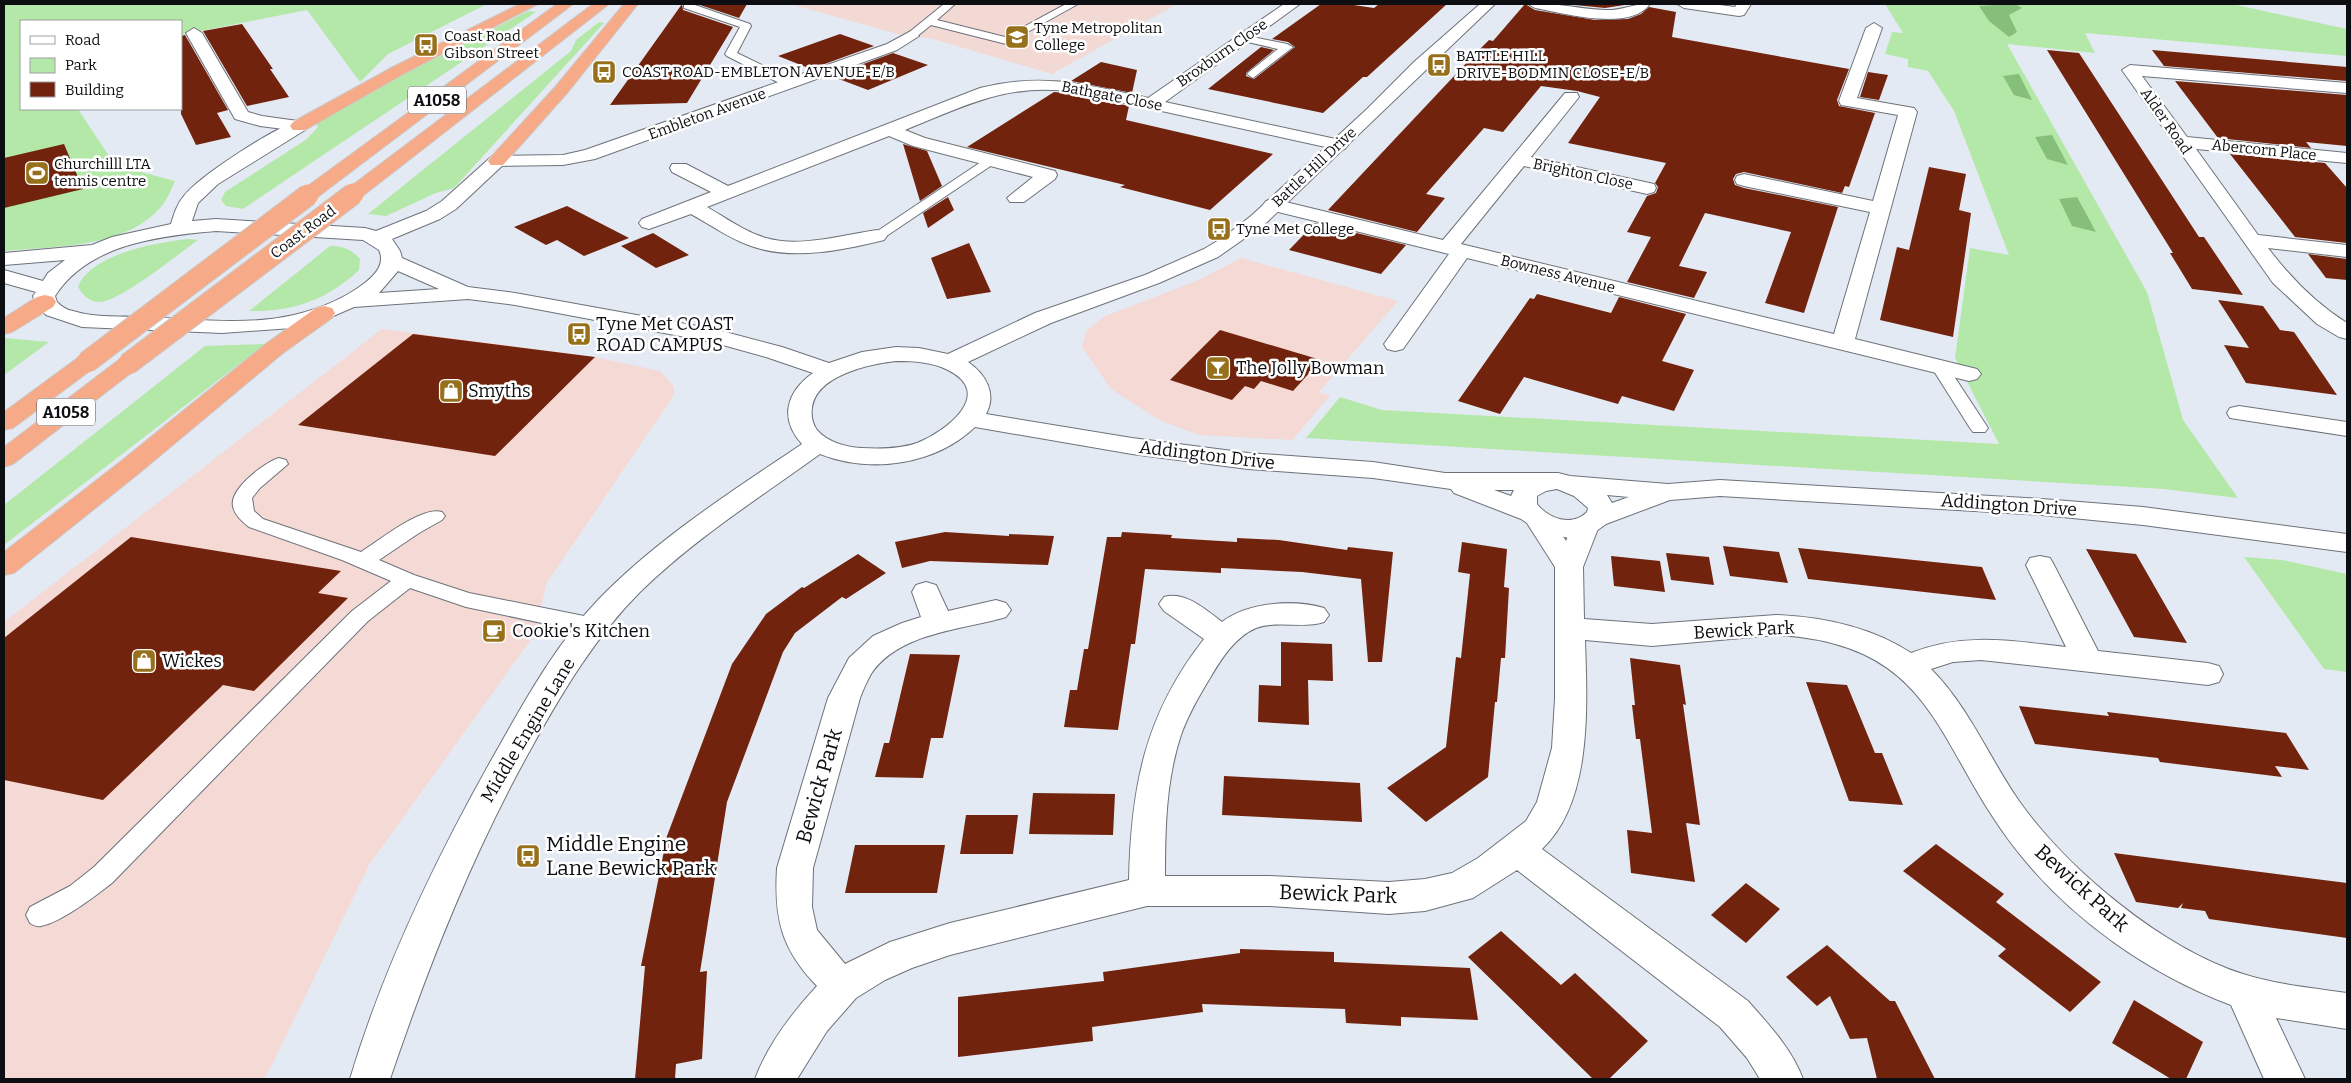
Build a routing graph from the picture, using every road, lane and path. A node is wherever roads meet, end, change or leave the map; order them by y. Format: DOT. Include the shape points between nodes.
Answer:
graph roads {
  1 [pos="531,4"];
  2 [pos="566,4"];
  3 [pos="602,4"];
  4 [pos="631,4"];
  5 [pos="950,4"];
  6 [pos="1073,4"];
  7 [pos="1293,4"];
  8 [pos="1488,4"];
  9 [pos="1535,4"];
  10 [pos="1643,4"];
  11 [pos="1684,4"];
  12 [pos="1744,4"];
  13 [pos="688,6"];
  14 [pos="929,21"];
  15 [pos="1874,28"];
  16 [pos="194,33"];
  17 [pos="911,36"];
  18 [pos="1243,38"];
  19 [pos="1253,74"];
  20 [pos="791,84"];
  21 [pos="2347,88"];
  22 [pos="1570,96"];
  23 [pos="1152,104"];
  24 [pos="299,126"];
  25 [pos="890,130"];
  26 [pos="2181,142"];
  27 [pos="1338,145"];
  28 [pos="2347,158"];
  29 [pos="990,160"];
  30 [pos="1518,160"];
  31 [pos="497,161"];
  32 [pos="679,168"];
  33 [pos="1744,180"];
  34 [pos="1647,188"];
  35 [pos="728,193"];
  36 [pos="1017,198"];
  37 [pos="1273,205"];
  38 [pos="693,206"];
  39 [pos="1881,208"];
  40 [pos="649,223"];
  41 [pos="180,228"];
  42 [pos="877,236"];
  43 [pos="377,238"];
  44 [pos="2251,240"];
  45 [pos="1455,249"];
  46 [pos="100,250"];
  47 [pos="2347,251"];
  48 [pos="4,259"];
  49 [pos="392,262"];
  50 [pos="4,276"];
  51 [pos="468,293"];
  52 [pos="46,295"];
  53 [pos="351,301"];
  54 [pos="324,313"];
  55 [pos="4,327"];
  56 [pos="2347,332"];
  57 [pos="1395,344"];
  58 [pos="1842,344"];
  59 [pos="950,362"];
  60 [pos="1940,368"];
  61 [pos="830,372"];
  62 [pos="1969,374"];
  63 [pos="2239,413"];
  64 [pos="970,419"];
  65 [pos="4,423"];
  66 [pos="1979,428"];
  67 [pos="2347,429"];
  68 [pos="818,444"];
  69 [pos="4,459"];
  70 [pos="279,464"];
  71 [pos="1445,480"];
  72 [pos="1559,483"];
  73 [pos="1668,492"];
  74 [pos="435,516"];
  75 [pos="1534,517"];
  76 [pos="1591,522"];
  77 [pos="2347,543"];
  78 [pos="362,561"];
  79 [pos="2040,565"];
  80 [pos="4,566"];
  81 [pos="1569,567"];
  82 [pos="407,580"];
  83 [pos="926,592"];
  84 [pos="1174,604"];
  85 [pos="996,610"];
  86 [pos="1314,614"];
  87 [pos="938,623"];
  88 [pos="594,626"];
  89 [pos="1572,628"];
  90 [pos="1222,638"];
  91 [pos="2087,659"];
  92 [pos="1908,667"];
  93 [pos="2208,674"];
  94 [pos="1517,850"];
  95 [pos="1147,891"];
  96 [pos="39,915"];
  97 [pos="842,986"];
  98 [pos="2244,992"];
  99 [pos="2347,1011"];
  100 [pos="370,1079"];
  101 [pos="775,1079"];
  102 [pos="1783,1079"];
  103 [pos="2285,1079"];
  1 -- 24 [label="highway" via="399,70"];
  2 -- 65 [label="highway, Coast Road / A1058, bridge"];
  3 -- 69 [label="highway, Coast Road / A1058, bridge"];
  4 -- 31 [label="highway" via="562,89"];
  5 -- 14 [label="lane"];
  6 -- 14 [label="lane" via="1006,41"];
  7 -- 18 [label="street, Broxburn Close"];
  8 -- 27 [label="street, Battle Hill Drive" via="1420,64"];
  9 -- 10 [label="street" via="1611,15 1634,12"];
  11 -- 12 [label="street" via="1739,12"];
  13 -- 20 [label="lane" via="746,26 731,54"];
  14 -- 17 [label="lane"];
  15 -- 39 [label="street" via="1847,101 1908,112"];
  16 -- 24 [label="street" via="241,114 260,121"];
  17 -- 20 [label="street, Embleton Avenue" via="892,47"];
  18 -- 19 [label="lane" via="1287,47"];
  18 -- 23 [label="street, Broxburn Close"];
  20 -- 31 [label="street, Embleton Avenue" via="589,155 556,160"];
  21 -- 26 [label="street, Alder Road" via="2130,70"];
  22 -- 30 [label="street, Brighton Close"];
  23 -- 25 [label="street, Bathgate Close" via="1069,86 1020,85 986,92"];
  23 -- 27 [label="street, Bathgate Close"];
  24 -- 41 [label="street" via="205,185 185,210"];
  25 -- 29 [label="street" via="920,142"];
  25 -- 35 [label="street, Bathgate Close"];
  26 -- 28 [label="street, Abercorn Place"];
  26 -- 44 [label="street, Alder Road"];
  27 -- 37 [label="street, Battle Hill Drive"];
  29 -- 36 [label="street" via="1048,175"];
  29 -- 42 [label="lane"];
  30 -- 34 [label="street, Brighton Close"];
  30 -- 45 [label="street, Brighton Close"];
  31 -- 43 [label="street" via="450,206"];
  32 -- 35 [label="street"];
  33 -- 39 [label="street"];
  35 -- 38 [label="street, Bathgate Close"];
  37 -- 45 [label="street, Bowness Avenue"];
  37 -- 59 [label="street, Battle Hill Drive" via="1245,231 1211,253 1152,279 1044,318"];
  38 -- 40 [label="street, Bathgate Close"];
  38 -- 42 [label="street" via="750,238 770,245 794,246"];
  39 -- 58 [label="street"];
  41 -- 43 [label="street" via="241,225 352,232"];
  41 -- 46 [label="street" via="136,237"];
  43 -- 49 [label="street" via="389,248"];
  44 -- 47 [label="street"];
  44 -- 56 [label="street, Alder Road" via="2280,279 2325,319"];
  45 -- 57 [label="street, Brighton Close"];
  45 -- 58 [label="street, Bowness Avenue"];
  46 -- 48 [label="street"];
  46 -- 52 [label="street" via="62,272"];
  49 -- 51 [label="street"];
  49 -- 53 [label="street" via="383,278"];
  50 -- 52 [label="street" via="36,284"];
  51 -- 53 [label="street"];
  51 -- 61 [label="street" via="714,336 774,352"];
  52 -- 54 [label="street" via="57,313 82,320 242,328 275,326"];
  52 -- 55 [label="highway"];
  53 -- 54 [label="street"];
  54 -- 80 [label="highway" via="275,348"];
  58 -- 60 [label="street, Bowness Avenue"];
  59 -- 61 [label="street" via="918,354 896,354 854,361"];
  59 -- 64 [label="street" via="972,377 978,388 980,398"];
  60 -- 62 [label="street, Bowness Avenue"];
  60 -- 66 [label="lane"];
  61 -- 68 [label="street" via="804,396 799,412 802,430"];
  63 -- 67 [label="street"];
  64 -- 68 [label="street" via="958,432 939,442 901,455 856,456"];
  64 -- 71 [label="street, Addington Drive" via="1187,454 1373,470"];
  68 -- 88 [label="street, Middle Engine Lane" via="686,537 631,586"];
  70 -- 78 [label="lane" via="247,492 241,509 246,516 256,523"];
  71 -- 72 [label="street, Addington Drive"];
  71 -- 75 [label="street, Addington Drive"];
  72 -- 73 [label="street, Addington Drive"];
  72 -- 75 [label="street" via="1535,485 1528,490 1524,505"];
  72 -- 76 [label="street" via="1591,494 1597,501 1600,508"];
  73 -- 76 [label="street, Addington Drive"];
  73 -- 77 [label="street, Addington Drive" via="1720,488 2042,507 2215,524"];
  74 -- 78 [label="lane"];
  75 -- 76 [label="street, Addington Drive" via="1563,528"];
  75 -- 81 [label="street"];
  76 -- 81 [label="street, Bewick Park"];
  78 -- 82 [label="lane"];
  79 -- 91 [label="street"];
  81 -- 89 [label="street, Bewick Park"];
  82 -- 88 [label="lane" via="493,607"];
  82 -- 96 [label="lane" via="360,616 103,875 79,894"];
  83 -- 87 [label="street"];
  84 -- 90 [label="street"];
  85 -- 87 [label="street, Bewick Park"];
  86 -- 90 [label="street" via="1272,614 1251,619 1237,625"];
  87 -- 97 [label="street, Bewick Park" via="912,630 884,644 869,655 852,680 795,868 795,921 810,954"];
  88 -- 100 [label="street, Middle Engine Lane" via="550,686 465,840 386,1030"];
  89 -- 92 [label="street, Bewick Park" via="1652,635 1796,625 1857,639"];
  89 -- 94 [label="street, Bewick Park" via="1568,748 1562,778 1553,805 1538,831"];
  90 -- 95 [label="street" via="1206,657 1175,712 1162,743 1153,780"];
  91 -- 92 [label="street" via="1962,649 1933,655"];
  91 -- 93 [label="street"];
  92 -- 98 [label="street, Bewick Park" via="1943,706 2010,815 2056,869 2157,951 2214,981"];
  94 -- 95 [label="street, Bewick Park" via="1460,887 1425,895 1360,897 1269,891"];
  94 -- 102 [label="street" via="1734,1014 1761,1045"];
  95 -- 97 [label="street, Bewick Park" via="950,939 903,954"];
  97 -- 101 [label="street, Bewick Park" via="804,1031"];
  98 -- 99 [label="street, Bewick Park"];
  98 -- 103 [label="street"];
}
